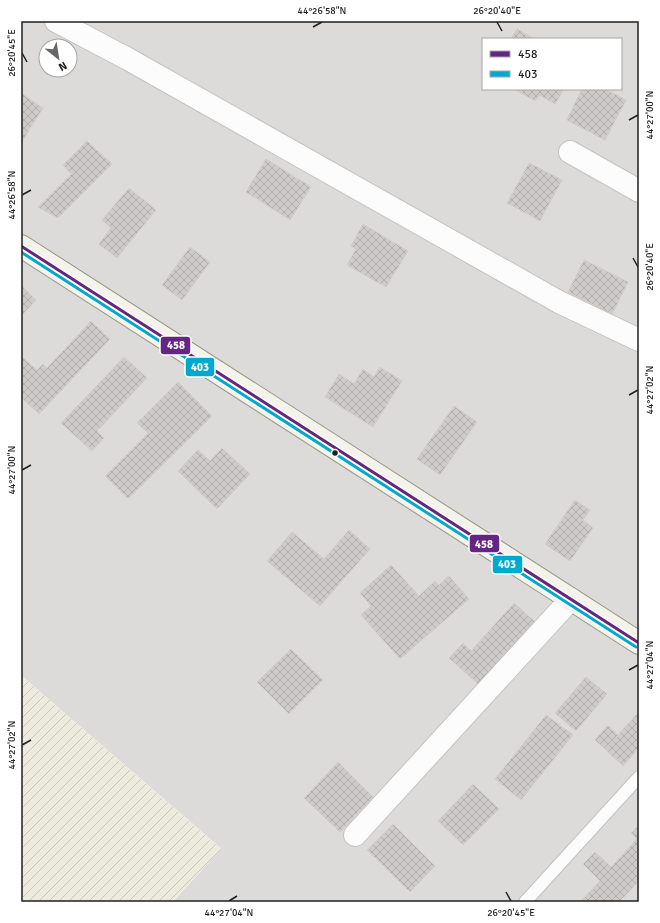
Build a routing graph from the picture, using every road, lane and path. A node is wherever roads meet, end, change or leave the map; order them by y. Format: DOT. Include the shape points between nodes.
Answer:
graph roads {
  1 [pos="56,21"];
  2 [pos="570,152"];
  3 [pos="639,191"];
  4 [pos="21,246"];
  5 [pos="639,340"];
  6 [pos="571,599"];
  7 [pos="639,643"];
  8 [pos="639,776"];
  9 [pos="355,835"];
  10 [pos="526,902"];
  1 -- 5 [label="street" via="559,302"];
  2 -- 3 [label="street"];
  4 -- 6 [label="main road"];
  6 -- 7 [label="main road"];
  6 -- 9 [label="street"];
  8 -- 10 [label="lane"];
}
